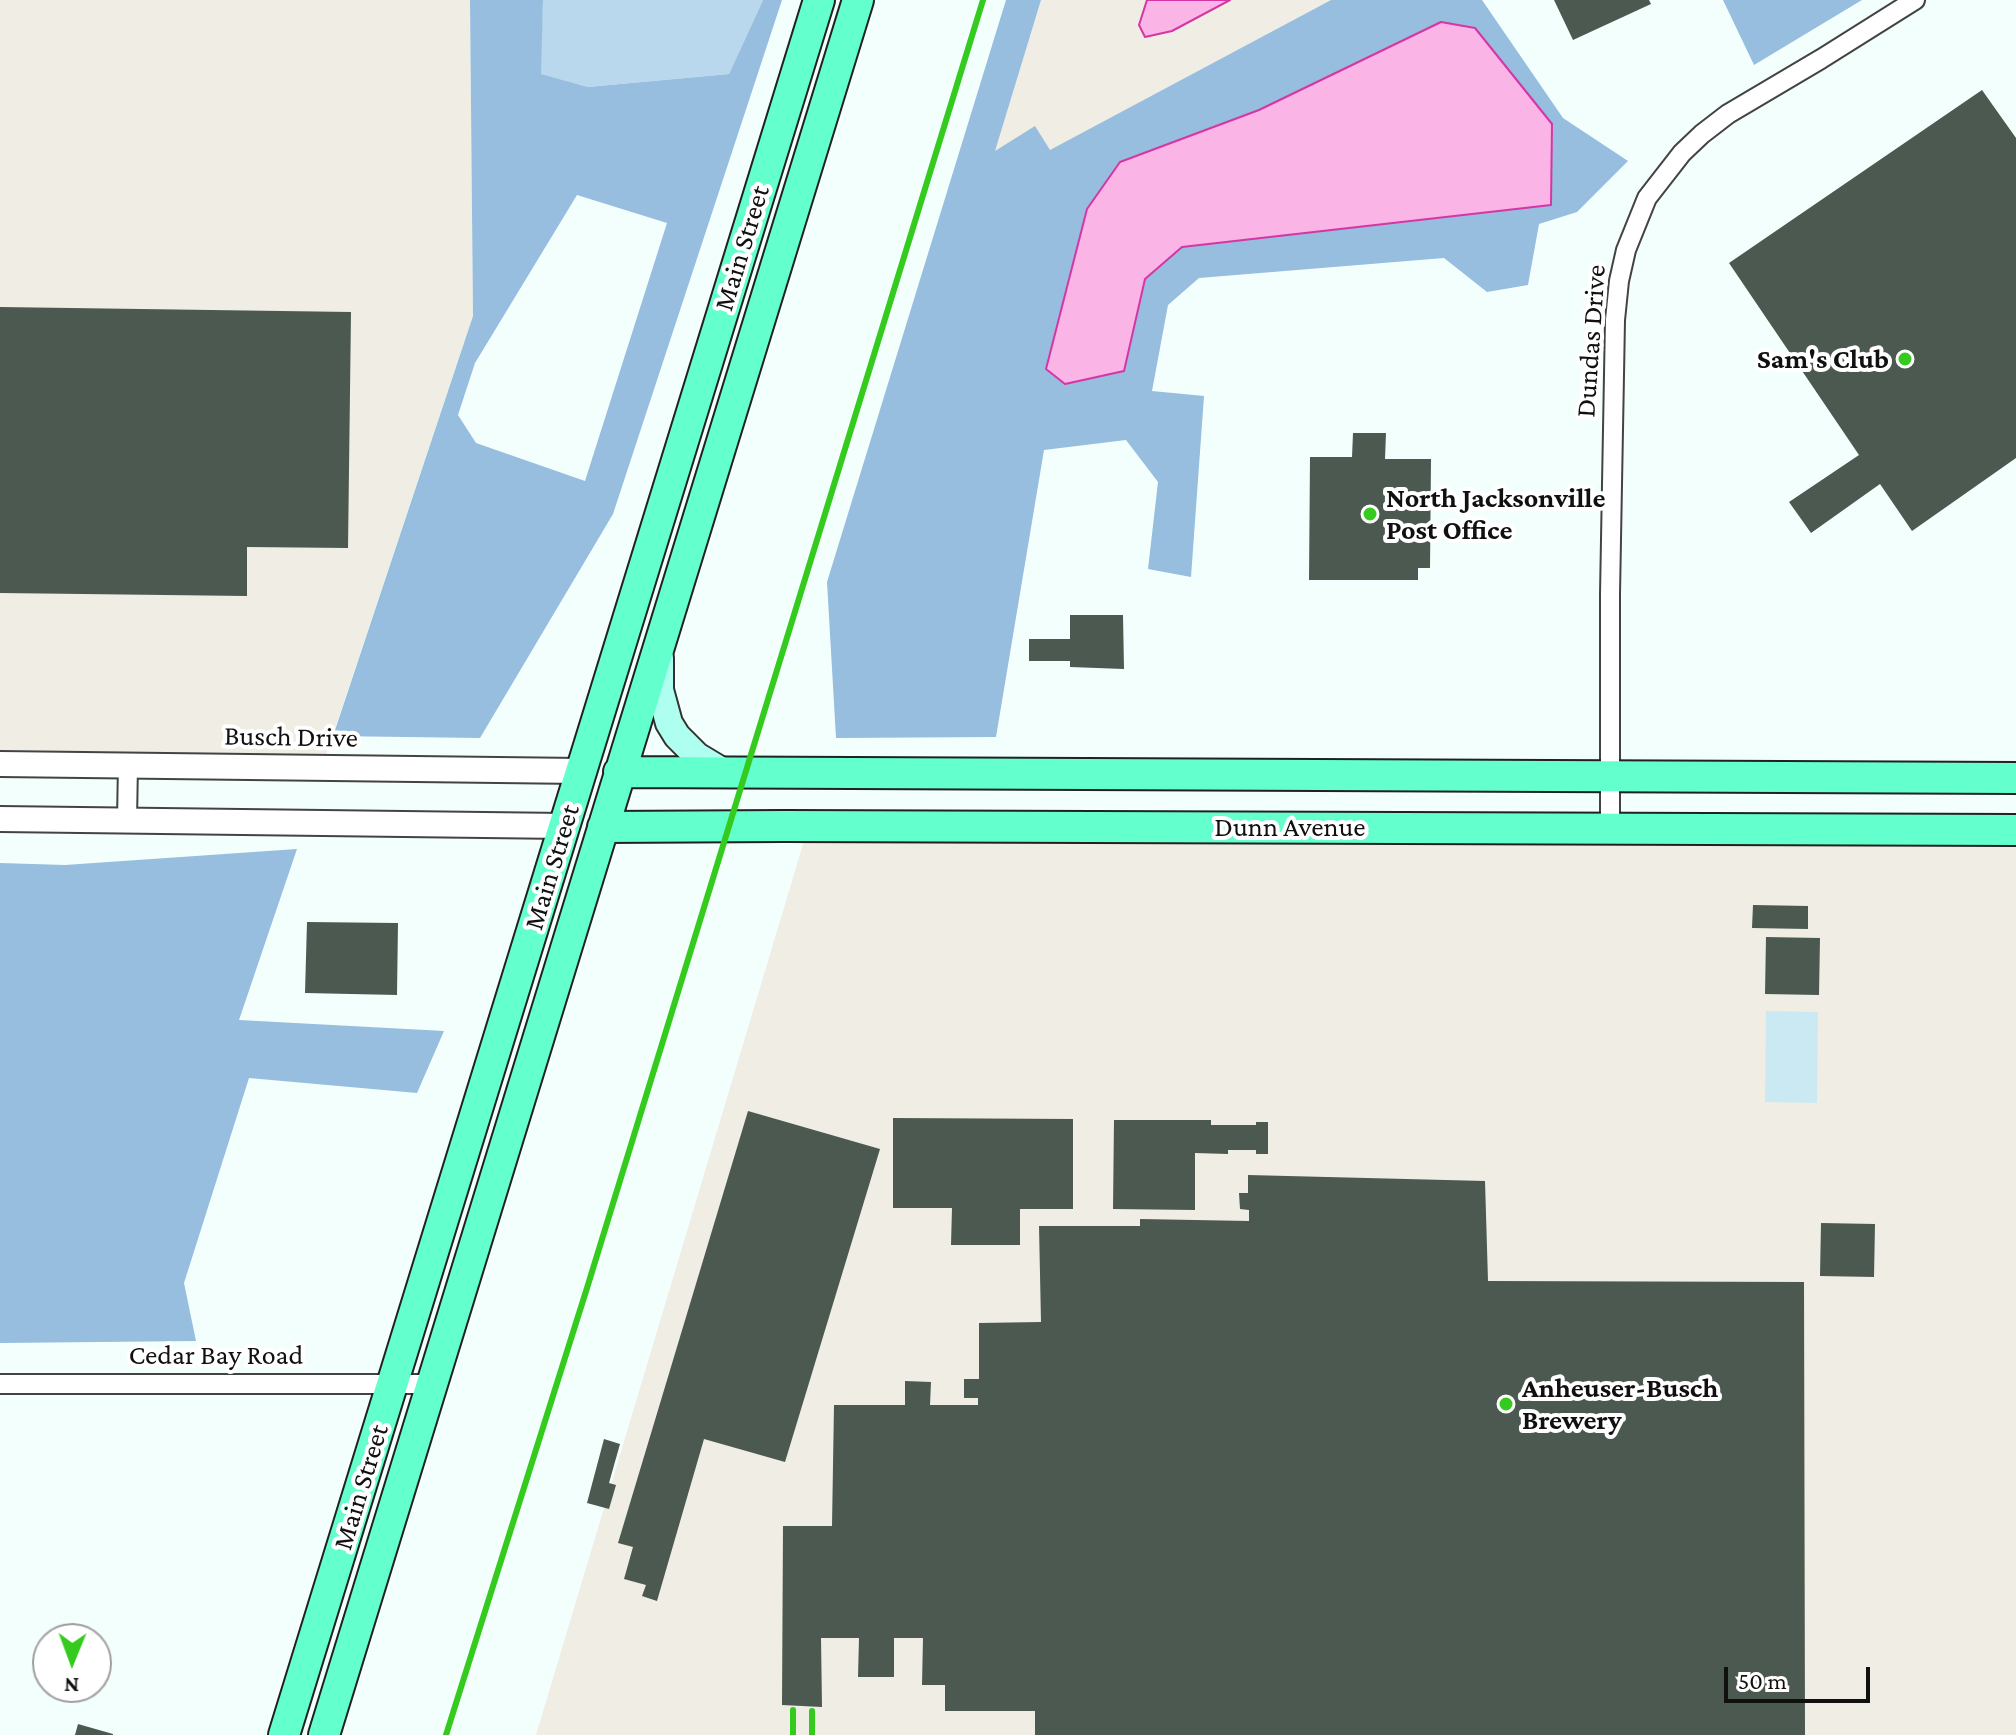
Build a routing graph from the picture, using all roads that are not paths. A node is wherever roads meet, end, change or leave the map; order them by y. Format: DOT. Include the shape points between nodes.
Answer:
graph roads {
  1 [pos="819,0"];
  2 [pos="858,0"];
  3 [pos="1915,0"];
  4 [pos="660,641"];
  5 [pos="0,764"];
  6 [pos="128,764"];
  7 [pos="581,771"];
  8 [pos="619,772"];
  9 [pos="727,774"];
  10 [pos="1610,777"];
  11 [pos="2016,778"];
  12 [pos="0,819"];
  13 [pos="127,820"];
  14 [pos="565,826"];
  15 [pos="603,827"];
  16 [pos="1610,829"];
  17 [pos="2016,830"];
  18 [pos="393,1383"];
  19 [pos="0,1384"];
  20 [pos="432,1384"];
  21 [pos="284,1735"];
  22 [pos="324,1735"];
  1 -- 7 [label="main road, Main Street"];
  2 -- 4 [label="main road, Main Street"];
  3 -- 10 [label="street, Dundas Drive" via="1702,134 1665,173 1636,223 1619,281 1615,320"];
  4 -- 8 [label="main road, Main Street"];
  4 -- 9 [label="main road" via="660,690 669,723 697,756"];
  5 -- 6 [label="street, Busch Drive"];
  6 -- 7 [label="street, Busch Drive"];
  6 -- 13 [label="street"];
  7 -- 8 [label="main road, Dunn Avenue"];
  7 -- 14 [label="main road, Main Street"];
  8 -- 9 [label="main road, Dunn Avenue"];
  8 -- 15 [label="main road, Main Street"];
  9 -- 10 [label="main road, Dunn Avenue"];
  10 -- 11 [label="main road, Dunn Avenue"];
  10 -- 16 [label="street, Dundas Drive"];
  12 -- 13 [label="street"];
  13 -- 14 [label="street"];
  14 -- 15 [label="main road, Dunn Avenue"];
  14 -- 18 [label="main road, Main Street"];
  15 -- 16 [label="main road, Dunn Avenue"];
  15 -- 20 [label="main road, Main Street"];
  16 -- 17 [label="main road, Dunn Avenue"];
  18 -- 19 [label="street, Cedar Bay Road"];
  18 -- 20 [label="street, Cedar Bay Road"];
  18 -- 21 [label="main road, Main Street"];
  20 -- 22 [label="main road, Main Street"];
}
